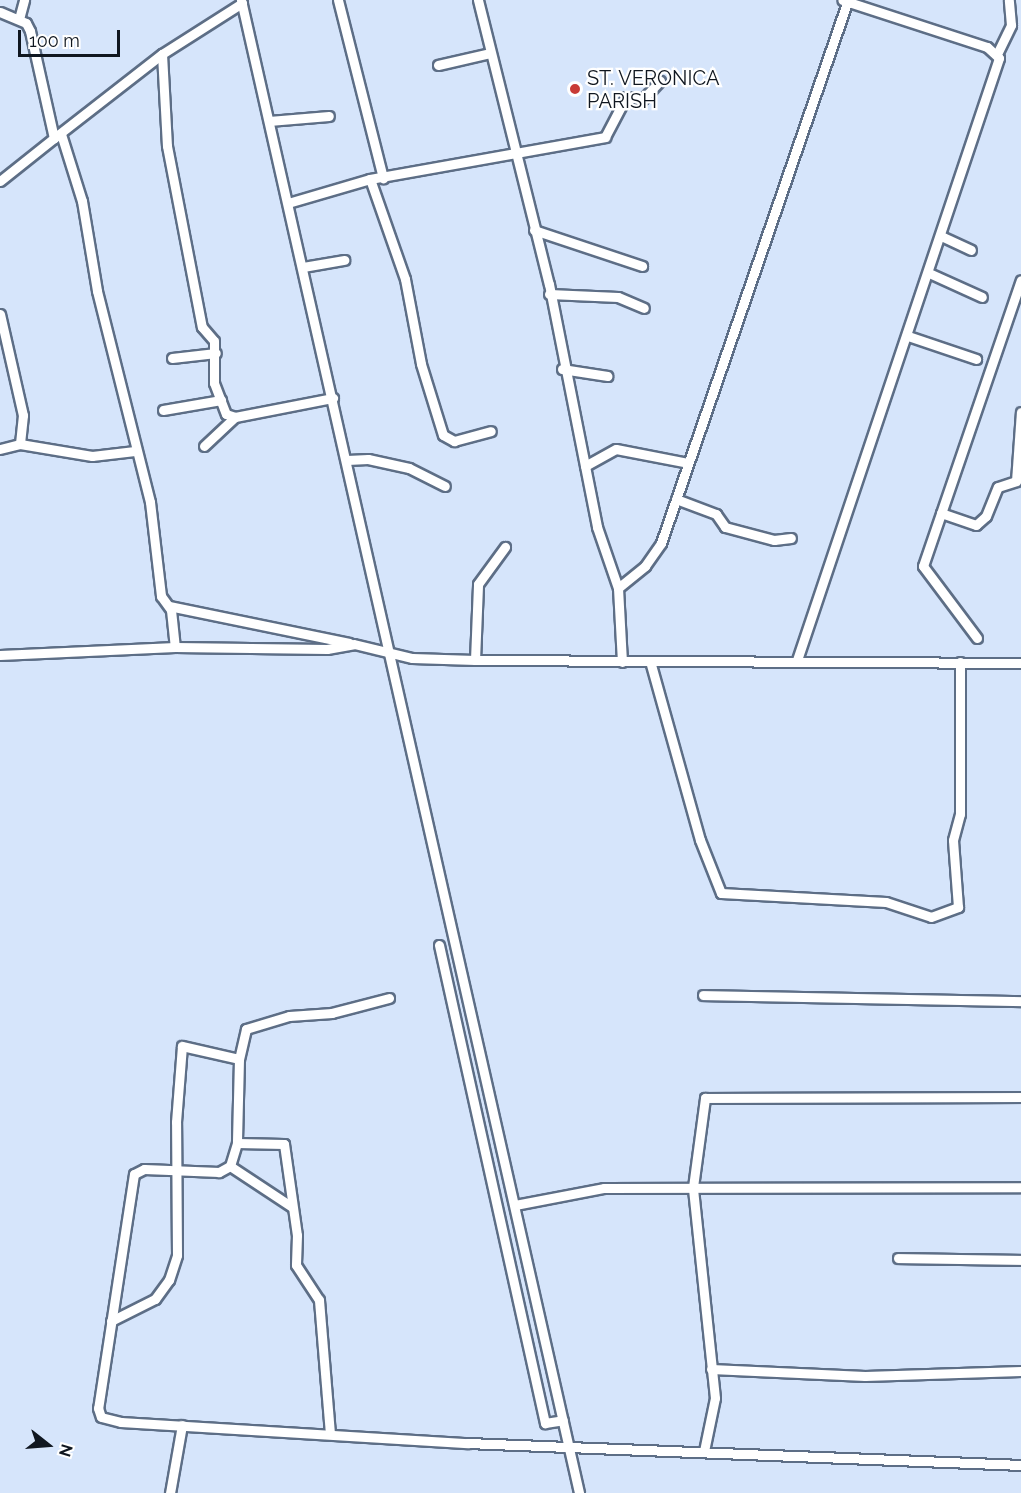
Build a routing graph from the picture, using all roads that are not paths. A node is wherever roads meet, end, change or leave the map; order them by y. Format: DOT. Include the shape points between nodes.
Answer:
graph roads {
  1 [pos="24,0"];
  2 [pos="338,0"];
  3 [pos="478,0"];
  4 [pos="1010,0"];
  5 [pos="242,1"];
  6 [pos="846,1"];
  7 [pos="0,12"];
  8 [pos="19,19"];
  9 [pos="998,52"];
  10 [pos="490,53"];
  11 [pos="162,54"];
  12 [pos="438,65"];
  13 [pos="660,81"];
  14 [pos="329,116"];
  15 [pos="269,121"];
  16 [pos="58,136"];
  17 [pos="513,155"];
  18 [pos="383,178"];
  19 [pos="370,179"];
  20 [pos="0,181"];
  21 [pos="288,203"];
  22 [pos="534,230"];
  23 [pos="942,236"];
  24 [pos="971,250"];
  25 [pos="344,260"];
  26 [pos="642,266"];
  27 [pos="303,267"];
  28 [pos="929,273"];
  29 [pos="1020,285"];
  30 [pos="549,294"];
  31 [pos="982,297"];
  32 [pos="644,308"];
  33 [pos="0,314"];
  34 [pos="908,336"];
  35 [pos="216,353"];
  36 [pos="172,358"];
  37 [pos="976,359"];
  38 [pos="562,369"];
  39 [pos="607,376"];
  40 [pos="333,398"];
  41 [pos="221,400"];
  42 [pos="164,410"];
  43 [pos="1021,412"];
  44 [pos="235,417"];
  45 [pos="491,430"];
  46 [pos="20,444"];
  47 [pos="204,446"];
  48 [pos="0,449"];
  49 [pos="135,451"];
  50 [pos="347,460"];
  51 [pos="688,463"];
  52 [pos="585,466"];
  53 [pos="445,486"];
  54 [pos="676,499"];
  55 [pos="941,513"];
  56 [pos="791,538"];
  57 [pos="505,547"];
  58 [pos="618,588"];
  59 [pos="169,606"];
  60 [pos="977,638"];
  61 [pos="354,644"];
  62 [pos="175,647"];
  63 [pos="388,650"];
  64 [pos="0,655"];
  65 [pos="475,660"];
  66 [pos="797,660"];
  67 [pos="650,661"];
  68 [pos="622,662"];
  69 [pos="960,662"];
  70 [pos="1021,663"];
  71 [pos="439,945"];
  72 [pos="703,995"];
  73 [pos="389,998"];
  74 [pos="1021,1001"];
  75 [pos="239,1059"];
  76 [pos="1021,1097"];
  77 [pos="237,1143"];
  78 [pos="230,1166"];
  79 [pos="178,1173"];
  80 [pos="693,1187"];
  81 [pos="1021,1187"];
  82 [pos="515,1205"];
  83 [pos="292,1207"];
  84 [pos="898,1258"];
  85 [pos="1021,1260"];
  86 [pos="111,1321"];
  87 [pos="711,1369"];
  88 [pos="1021,1371"];
  89 [pos="563,1420"];
  90 [pos="182,1425"];
  91 [pos="330,1433"];
  92 [pos="568,1443"];
  93 [pos="704,1451"];
  94 [pos="1021,1465"];
  95 [pos="170,1493"];
  96 [pos="579,1493"];
  1 -- 8 [label="street"];
  2 -- 18 [label="street"];
  3 -- 10 [label="street"];
  4 -- 9 [label="street" via="1011,25"];
  5 -- 11 [label="street"];
  5 -- 15 [label="street"];
  6 -- 9 [label="street"];
  6 -- 51 [label="street"];
  7 -- 8 [label="street"];
  8 -- 16 [label="street" via="30,31"];
  9 -- 23 [label="street" via="998,65"];
  10 -- 12 [label="street"];
  10 -- 17 [label="street"];
  11 -- 16 [label="street"];
  11 -- 35 [label="street" via="167,146 202,327 214,341"];
  13 -- 17 [label="street" via="643,99 626,97 605,137"];
  14 -- 15 [label="street"];
  15 -- 21 [label="street"];
  16 -- 20 [label="street"];
  16 -- 49 [label="street" via="82,201 97,291"];
  17 -- 18 [label="street"];
  17 -- 22 [label="street"];
  18 -- 19 [label="street"];
  19 -- 21 [label="street"];
  19 -- 45 [label="street" via="405,279 421,364 443,435 454,441"];
  21 -- 27 [label="street"];
  22 -- 26 [label="street"];
  22 -- 30 [label="street"];
  23 -- 24 [label="street"];
  23 -- 28 [label="street"];
  25 -- 27 [label="street"];
  27 -- 40 [label="street"];
  28 -- 31 [label="street"];
  28 -- 34 [label="street"];
  29 -- 55 [label="street"];
  30 -- 32 [label="street" via="618,297"];
  30 -- 38 [label="street"];
  33 -- 46 [label="street" via="23,415"];
  34 -- 37 [label="street"];
  34 -- 66 [label="street"];
  35 -- 36 [label="street"];
  35 -- 41 [label="street" via="214,383"];
  38 -- 39 [label="street"];
  38 -- 52 [label="street"];
  40 -- 44 [label="street"];
  40 -- 50 [label="street"];
  41 -- 42 [label="street"];
  41 -- 44 [label="street" via="226,414"];
  43 -- 55 [label="street" via="1016,481 998,487 986,516 976,525"];
  44 -- 47 [label="street"];
  46 -- 48 [label="street"];
  46 -- 49 [label="street" via="92,456"];
  49 -- 59 [label="street" via="150,502 161,596"];
  50 -- 53 [label="street" via="368,459 409,468"];
  50 -- 63 [label="street"];
  51 -- 52 [label="street" via="616,449"];
  51 -- 54 [label="street"];
  52 -- 58 [label="street" via="597,527"];
  54 -- 56 [label="street" via="716,514 725,527 774,540"];
  54 -- 58 [label="street" via="661,543 645,566"];
  55 -- 60 [label="street" via="924,570"];
  57 -- 65 [label="street" via="478,584"];
  58 -- 68 [label="street"];
  59 -- 61 [label="street"];
  59 -- 62 [label="street"];
  61 -- 62 [label="street" via="327,649"];
  61 -- 63 [label="street"];
  62 -- 64 [label="street"];
  63 -- 65 [label="street" via="412,658"];
  63 -- 82 [label="street"];
  65 -- 68 [label="street"];
  66 -- 67 [label="street"];
  66 -- 69 [label="street"];
  67 -- 68 [label="street"];
  67 -- 69 [label="street" via="700,840 720,893 886,902 931,917 958,908 953,840 960,814"];
  69 -- 70 [label="street"];
  71 -- 89 [label="street" via="545,1424"];
  72 -- 74 [label="street"];
  73 -- 75 [label="street" via="332,1013 289,1016 246,1029"];
  75 -- 77 [label="street"];
  75 -- 79 [label="street" via="182,1046 176,1122"];
  76 -- 80 [label="street" via="705,1098"];
  77 -- 78 [label="street"];
  77 -- 83 [label="street" via="284,1144"];
  78 -- 79 [label="street" via="219,1172"];
  78 -- 83 [label="street"];
  79 -- 86 [label="street" via="177,1255 169,1280 155,1299"];
  79 -- 86 [label="street" via="140,1170 133,1177"];
  80 -- 81 [label="street"];
  80 -- 82 [label="street" via="604,1188"];
  80 -- 87 [label="street"];
  82 -- 89 [label="street"];
  83 -- 91 [label="street" via="296,1265 320,1300"];
  84 -- 85 [label="street"];
  86 -- 90 [label="street" via="98,1408 101,1417"];
  87 -- 88 [label="street" via="865,1376"];
  87 -- 93 [label="street" via="715,1398"];
  89 -- 92 [label="street"];
  90 -- 91 [label="street"];
  90 -- 95 [label="street"];
  91 -- 92 [label="street" via="467,1443"];
  92 -- 93 [label="street"];
  92 -- 96 [label="street"];
  93 -- 94 [label="street"];
}
